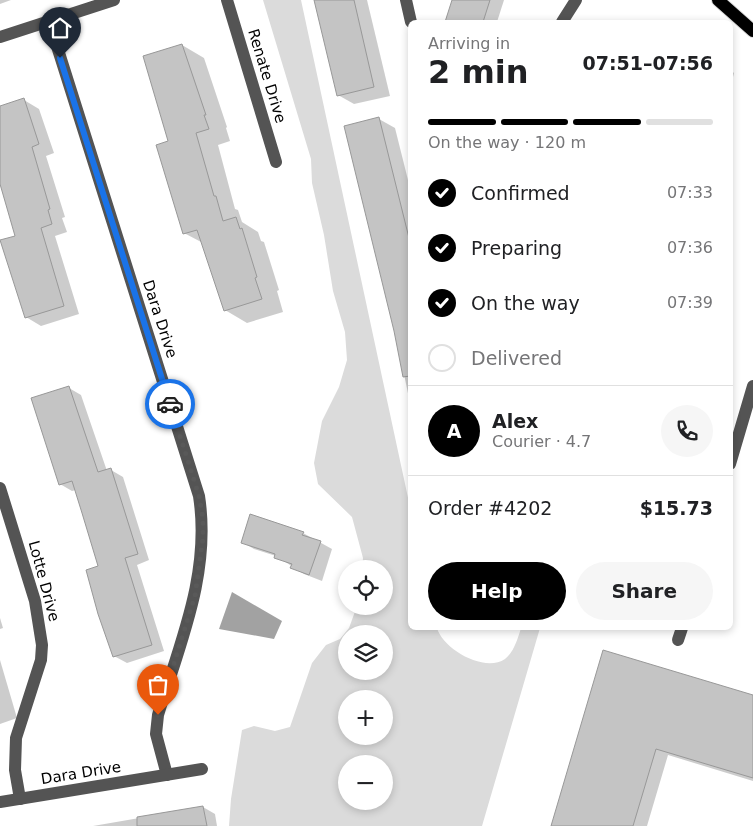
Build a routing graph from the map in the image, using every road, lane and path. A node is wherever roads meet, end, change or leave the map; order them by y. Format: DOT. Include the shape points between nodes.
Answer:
graph roads {
  1 [pos="114,0"];
  2 [pos="227,0"];
  3 [pos="406,0"];
  4 [pos="576,0"];
  5 [pos="718,0"];
  6 [pos="411,20"];
  7 [pos="563,20"];
  8 [pos="49,21"];
  9 [pos="753,31"];
  10 [pos="0,37"];
  11 [pos="276,162"];
  12 [pos="753,386"];
  13 [pos="733,454"];
  14 [pos="0,488"];
  15 [pos="202,769"];
  16 [pos="167,775"];
  17 [pos="20,799"];
  18 [pos="0,802"];
  1 -- 8 [label="street"];
  2 -- 11 [label="street, Renate Drive"];
  3 -- 6 [label="street"];
  4 -- 7 [label="street"];
  5 -- 9 [label="main road"];
  8 -- 10 [label="street"];
  8 -- 16 [label="street, Dara Drive" via="199,496 203,519 195,596 158,715 156,734"];
  12 -- 13 [label="street"];
  14 -- 17 [label="street, Lotte Drive" via="34,601 42,645 39,668 16,738 15,770"];
  15 -- 16 [label="street, Dara Drive"];
  16 -- 17 [label="street, Dara Drive"];
  17 -- 18 [label="street, Dara Drive"];
}
